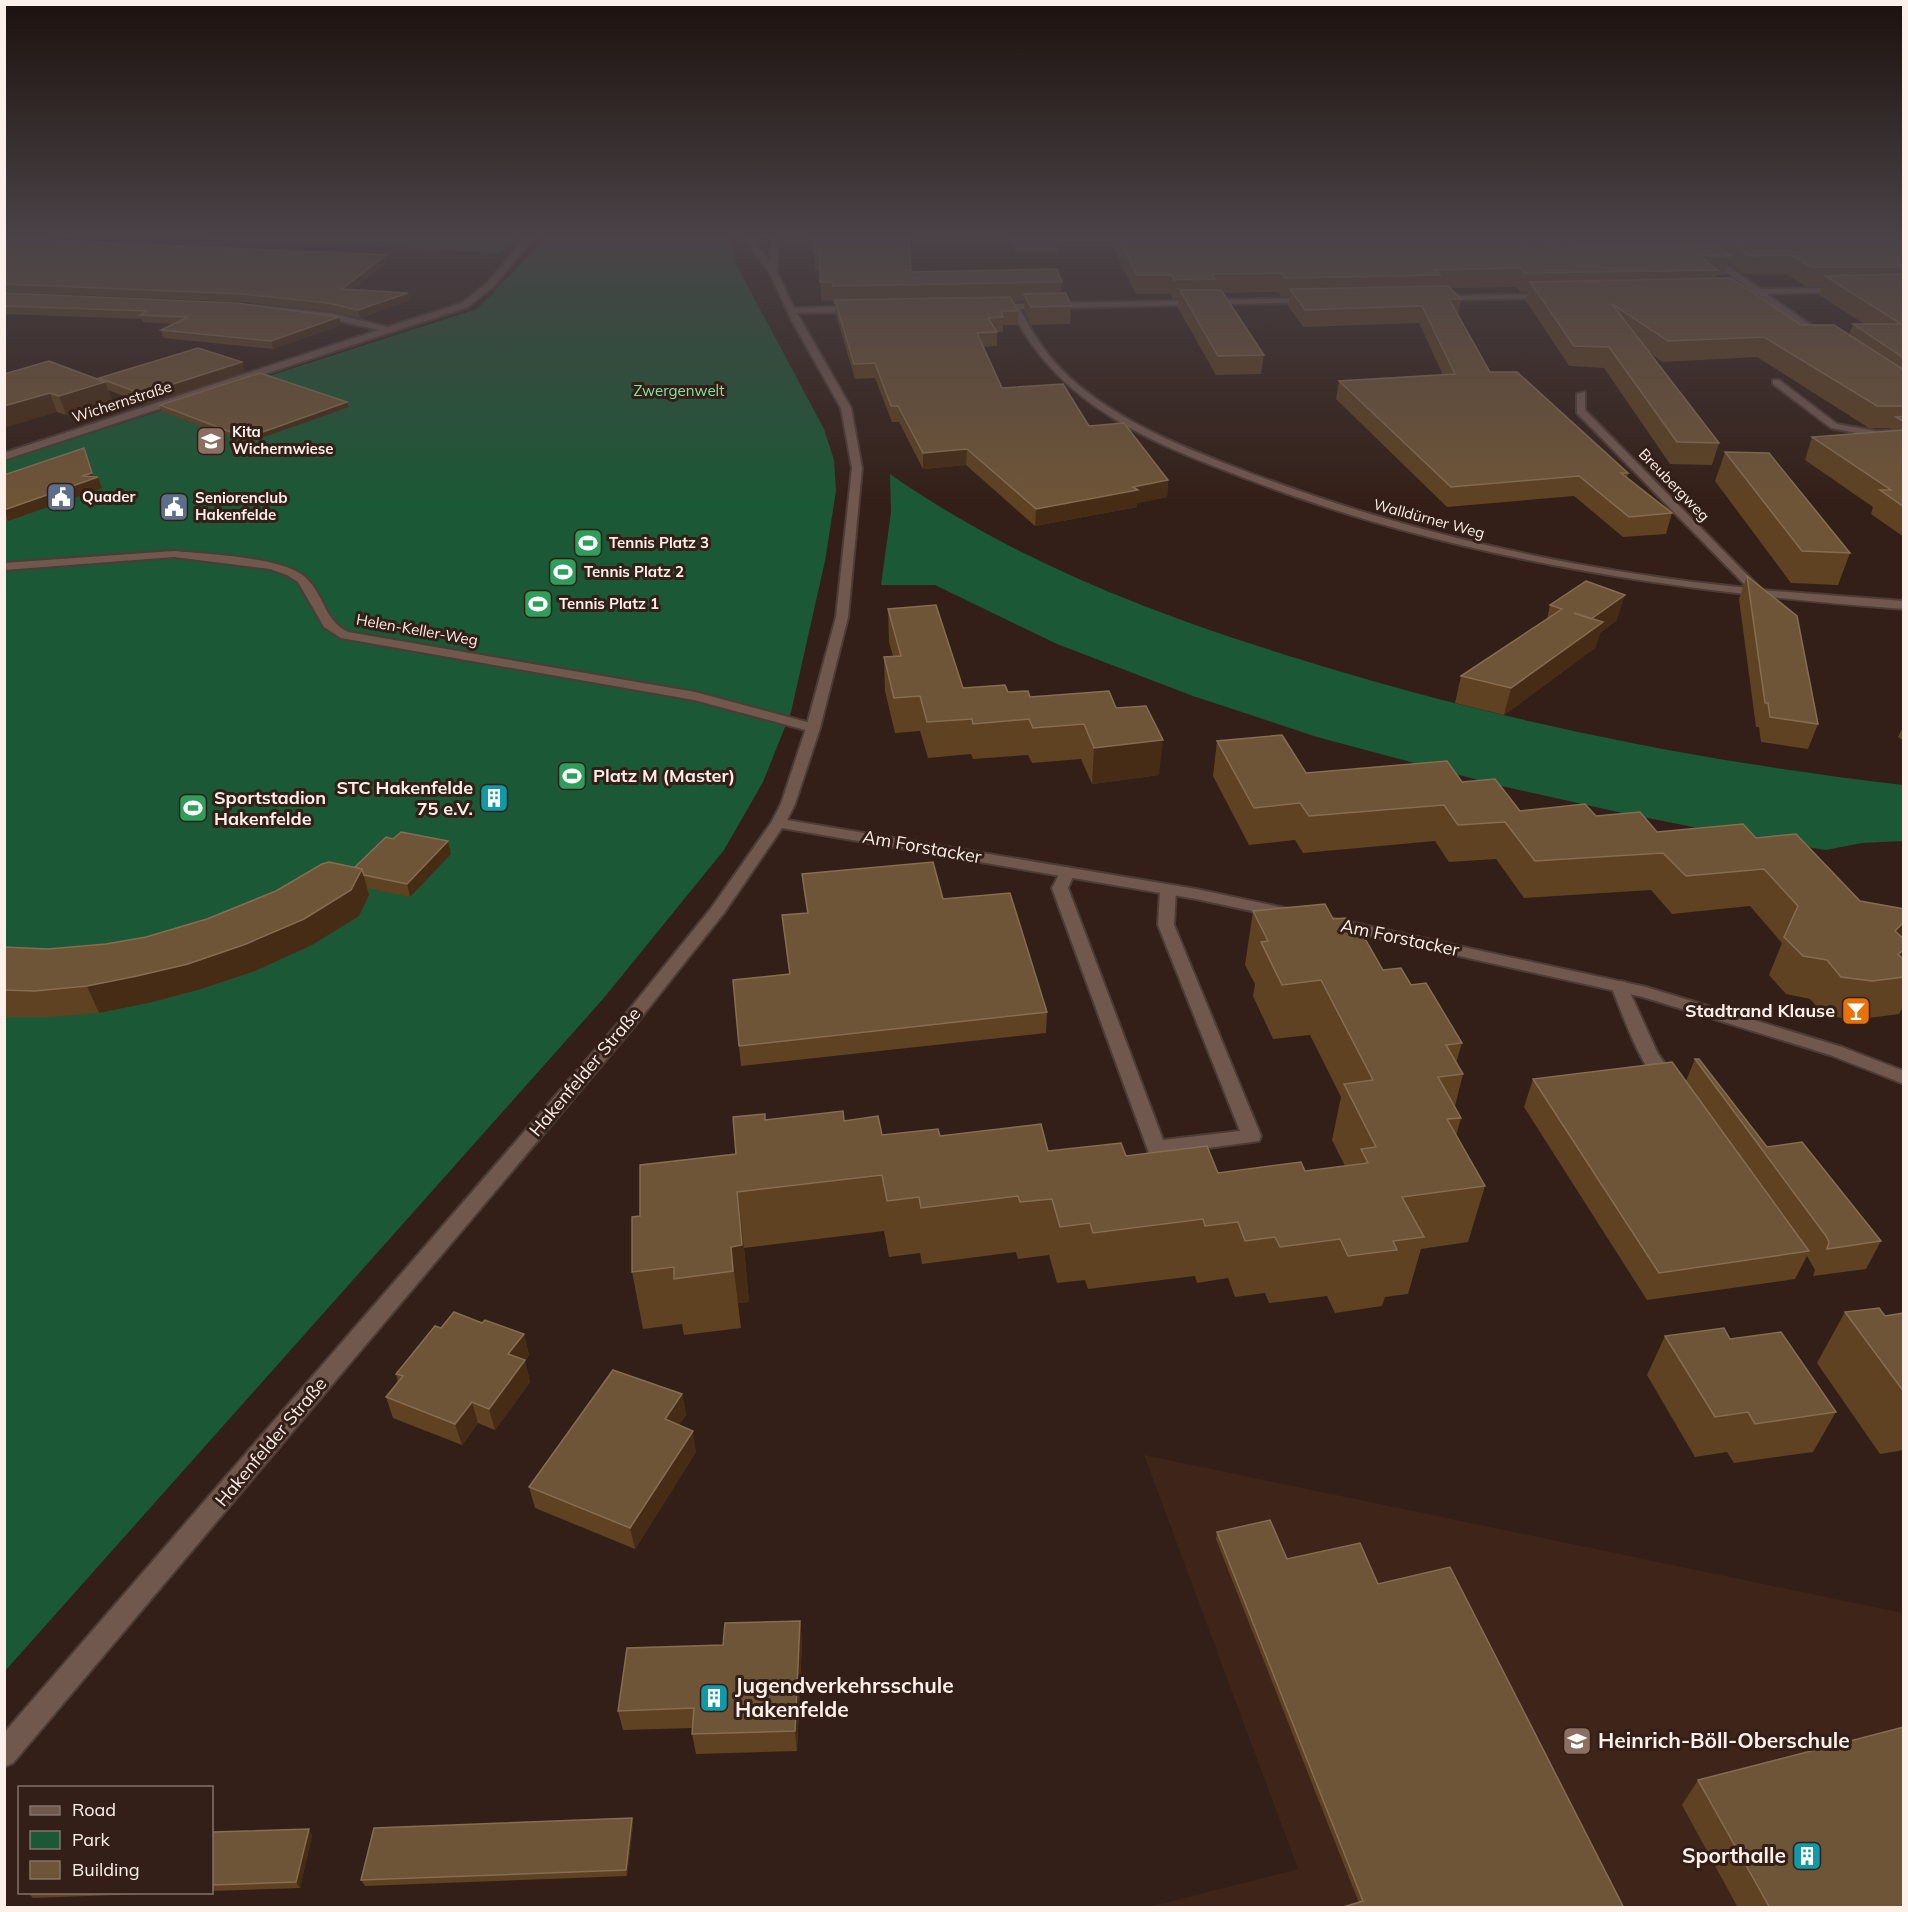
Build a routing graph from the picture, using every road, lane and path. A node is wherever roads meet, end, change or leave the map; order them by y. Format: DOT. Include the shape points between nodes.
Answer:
graph roads {
  1 [pos="363,324"];
  2 [pos="405,324"];
  3 [pos="799,324"];
  4 [pos="1023,324"];
  5 [pos="1806,324"];
  6 [pos="387,330"];
  7 [pos="1832,343"];
  8 [pos="1776,382"];
  9 [pos="1582,394"];
  10 [pos="1904,433"];
  11 [pos="4,457"];
  12 [pos="4,567"];
  13 [pos="1758,592"];
  14 [pos="1904,605"];
  15 [pos="813,728"];
  16 [pos="778,823"];
  17 [pos="1066,872"];
  18 [pos="1168,890"];
  19 [pos="1620,986"];
  20 [pos="1904,1078"];
  21 [pos="1678,1095"];
  22 [pos="4,1754"];
  1 -- 6 [label="street"];
  2 -- 6 [label="street, Wichernstraße"];
  3 -- 15 [label="street, Hakenfelder Straße" via="846,408 857,468 842,617"];
  4 -- 13 [label="street, Walldürner Weg" via="1051,365 1106,408 1197,456 1298,496 1409,531 1506,554"];
  5 -- 7 [label="street"];
  6 -- 11 [label="street, Wichernstraße"];
  8 -- 10 [label="street" via="1834,426 1876,434"];
  9 -- 13 [label="street, Breubergweg" via="1580,411"];
  12 -- 15 [label="street, Helen-Keller-Weg" via="174,554 271,566 301,579 322,618 345,635 695,696"];
  13 -- 14 [label="street, Walldürner Weg"];
  15 -- 16 [label="street, Hakenfelder Straße"];
  16 -- 17 [label="street, Am Forstacker"];
  16 -- 22 [label="street, Hakenfelder Straße" via="718,910 626,1025"];
  17 -- 18 [label="street, Am Forstacker"];
  17 -- 18 [label="street" via="1060,888 1156,1148 1252,1136 1166,925"];
  18 -- 19 [label="street, Am Forstacker"];
  19 -- 20 [label="street, Am Forstacker" via="1757,1025"];
  19 -- 21 [label="street" via="1650,1056"];
}
